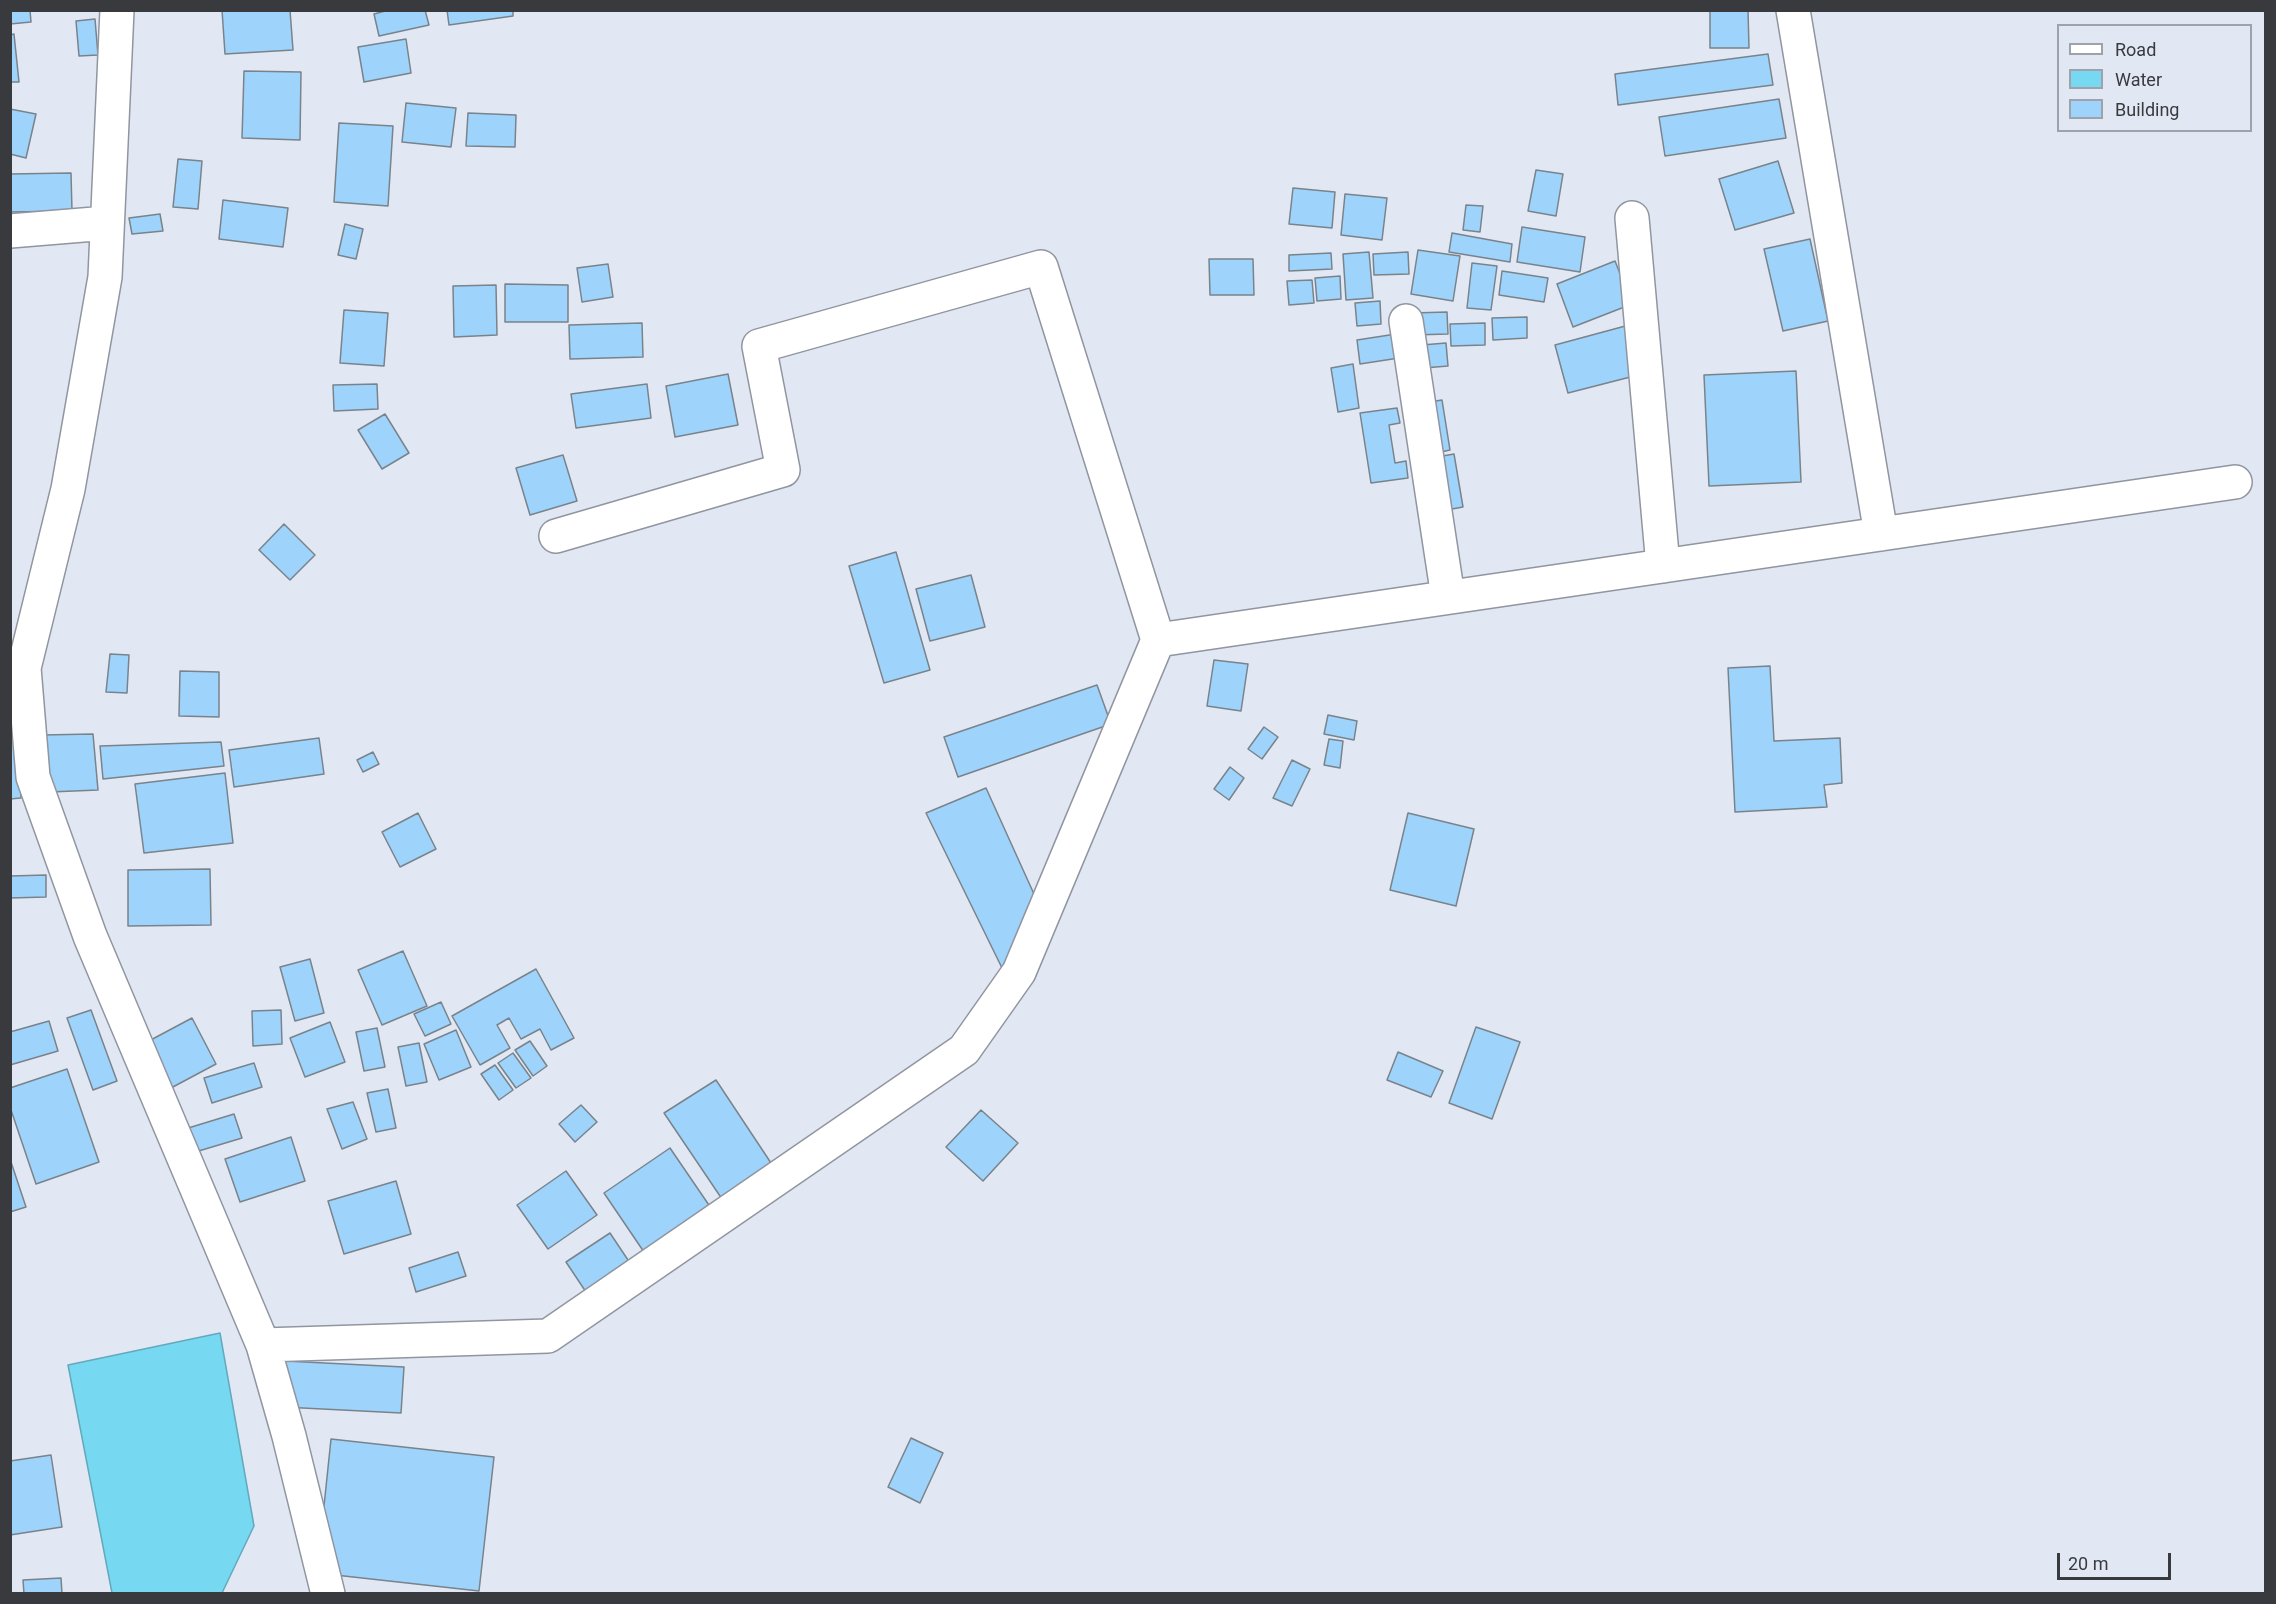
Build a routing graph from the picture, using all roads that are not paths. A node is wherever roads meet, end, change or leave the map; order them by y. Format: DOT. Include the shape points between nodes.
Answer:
graph roads {
  1 [pos="117,10"];
  2 [pos="1793,10"];
  3 [pos="1632,218"];
  4 [pos="107,223"];
  5 [pos="10,231"];
  6 [pos="1407,321"];
  7 [pos="2235,482"];
  8 [pos="1881,534"];
  9 [pos="556,536"];
  10 [pos="1663,566"];
  11 [pos="1448,597"];
  12 [pos="1158,640"];
  13 [pos="263,1345"];
  14 [pos="328,1593"];
  1 -- 4 [label="street"];
  2 -- 8 [label="street"];
  3 -- 10 [label="street"];
  4 -- 5 [label="street"];
  4 -- 13 [label="street" via="105,277 68,489 24,668 33,777 90,936"];
  6 -- 11 [label="street"];
  7 -- 8 [label="street"];
  8 -- 10 [label="street"];
  9 -- 12 [label="street" via="783,470 759,346 1041,267"];
  10 -- 11 [label="street"];
  11 -- 12 [label="street"];
  12 -- 13 [label="street" via="1019,972 964,1050 548,1336"];
  13 -- 14 [label="street"];
}
